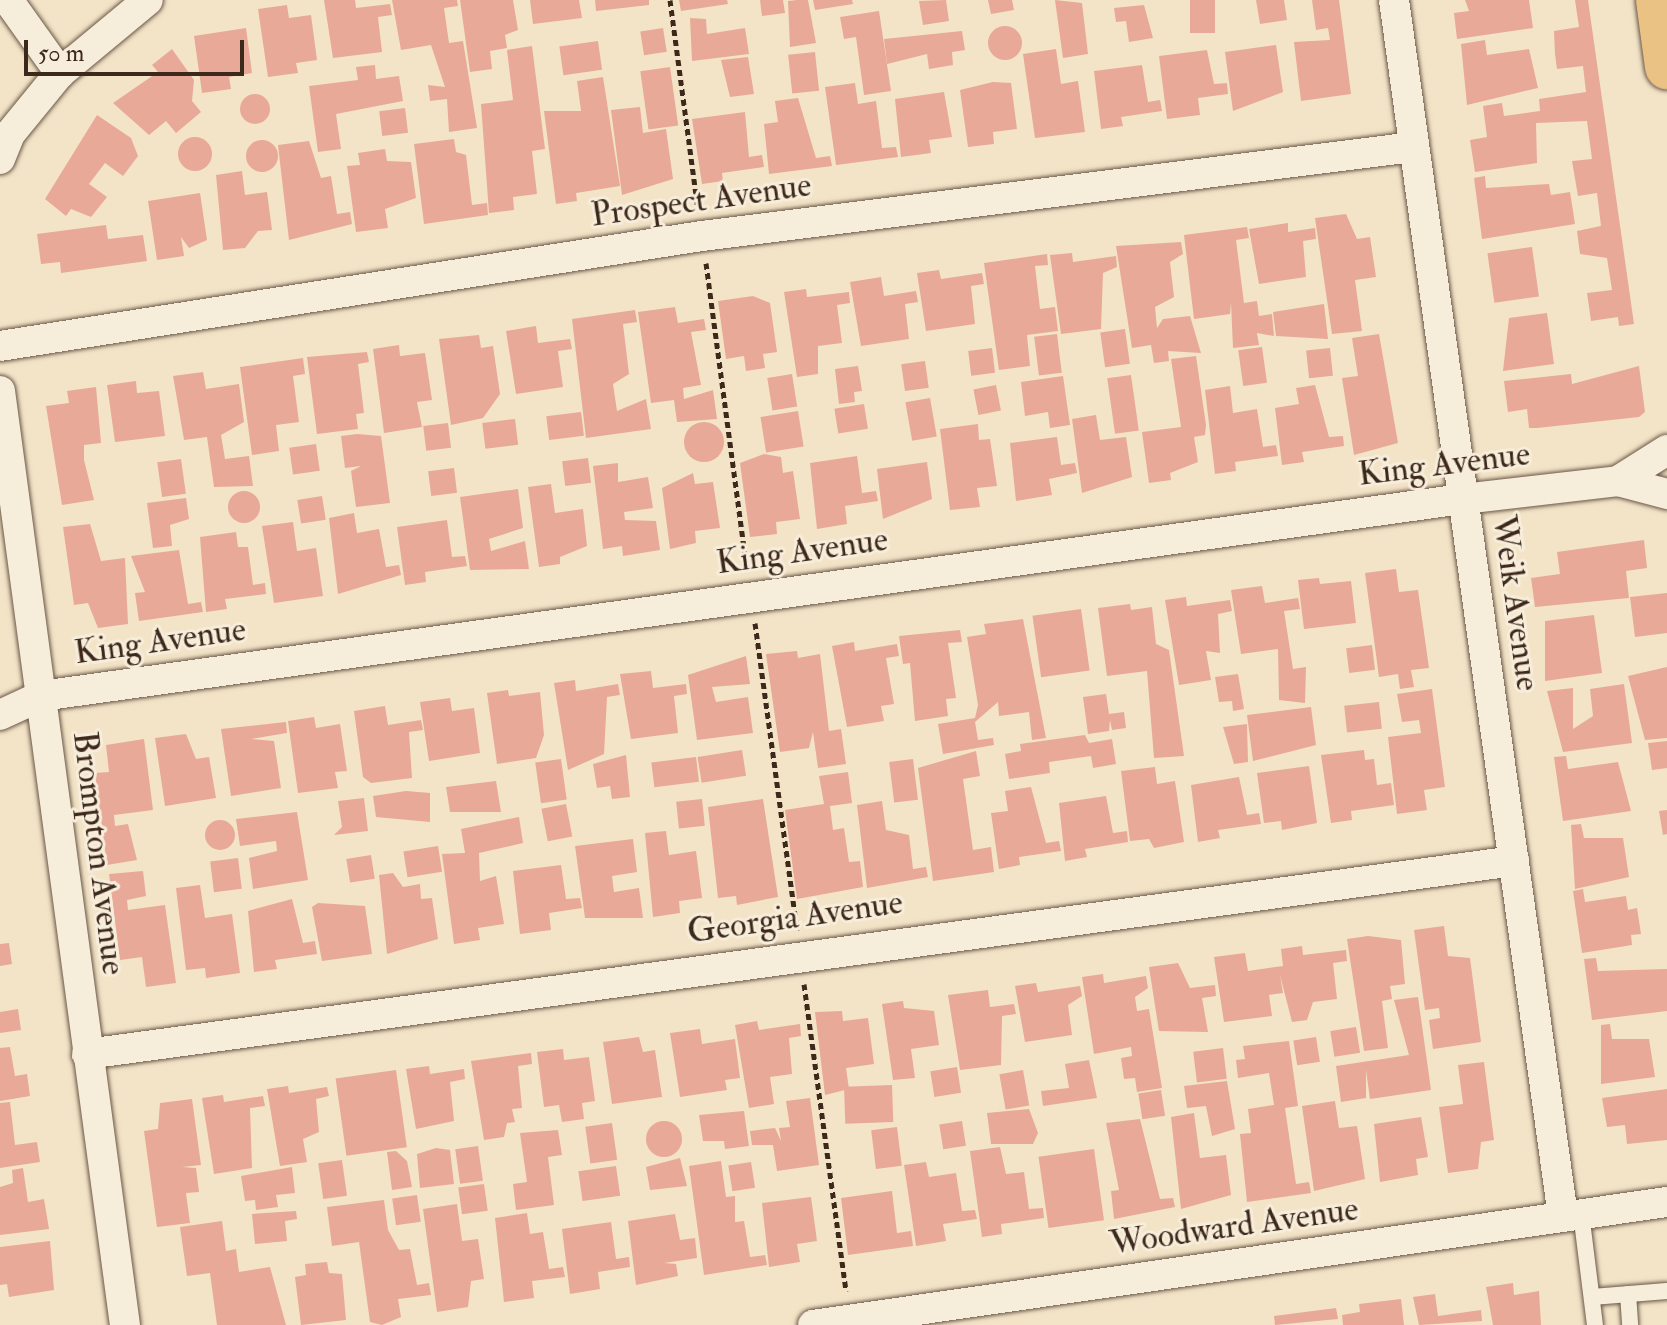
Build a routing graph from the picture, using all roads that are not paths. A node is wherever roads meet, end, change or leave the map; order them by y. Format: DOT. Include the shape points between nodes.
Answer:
graph roads {
  1 [pos="8,0"];
  2 [pos="148,0"];
  3 [pos="1394,0"];
  4 [pos="60,73"];
  5 [pos="1414,147"];
  6 [pos="0,159"];
  7 [pos="0,346"];
  8 [pos="0,391"];
  9 [pos="1667,450"];
  10 [pos="1618,481"];
  11 [pos="1667,494"];
  12 [pos="1463,499"];
  13 [pos="41,696"];
  14 [pos="0,715"];
  15 [pos="1514,861"];
  16 [pos="87,1054"];
  17 [pos="1667,1202"];
  18 [pos="1572,1214"];
  19 [pos="1667,1291"];
  20 [pos="1628,1294"];
  21 [pos="1592,1297"];
  22 [pos="863,1321"];
  23 [pos="125,1325"];
  24 [pos="813,1325"];
  25 [pos="1595,1325"];
  26 [pos="1630,1325"];
  1 -- 4 [label="street"];
  2 -- 4 [label="street"];
  3 -- 5 [label="street, Weik Avenue"];
  4 -- 6 [label="street" via="10,134"];
  5 -- 7 [label="street, Prospect Avenue" via="702,236"];
  5 -- 12 [label="street, Weik Avenue"];
  8 -- 13 [label="street, Brompton Avenue"];
  9 -- 10 [label="street, King Avenue"];
  10 -- 11 [label="street, King Avenue"];
  10 -- 12 [label="street, King Avenue"];
  12 -- 13 [label="street, King Avenue"];
  12 -- 15 [label="street, Weik Avenue"];
  13 -- 14 [label="street, King Avenue"];
  13 -- 16 [label="street, Brompton Avenue"];
  15 -- 16 [label="street, Georgia Avenue"];
  15 -- 18 [label="street, Weik Avenue"];
  16 -- 23 [label="street, Brompton Avenue"];
  17 -- 18 [label="street, Woodward Avenue"];
  18 -- 21 [label="lane"];
  18 -- 22 [label="street, Woodward Avenue"];
  19 -- 20 [label="lane"];
  20 -- 21 [label="lane"];
  20 -- 26 [label="lane"];
  21 -- 25 [label="lane"];
  22 -- 24 [label="street, Woodward Avenue"];
}
